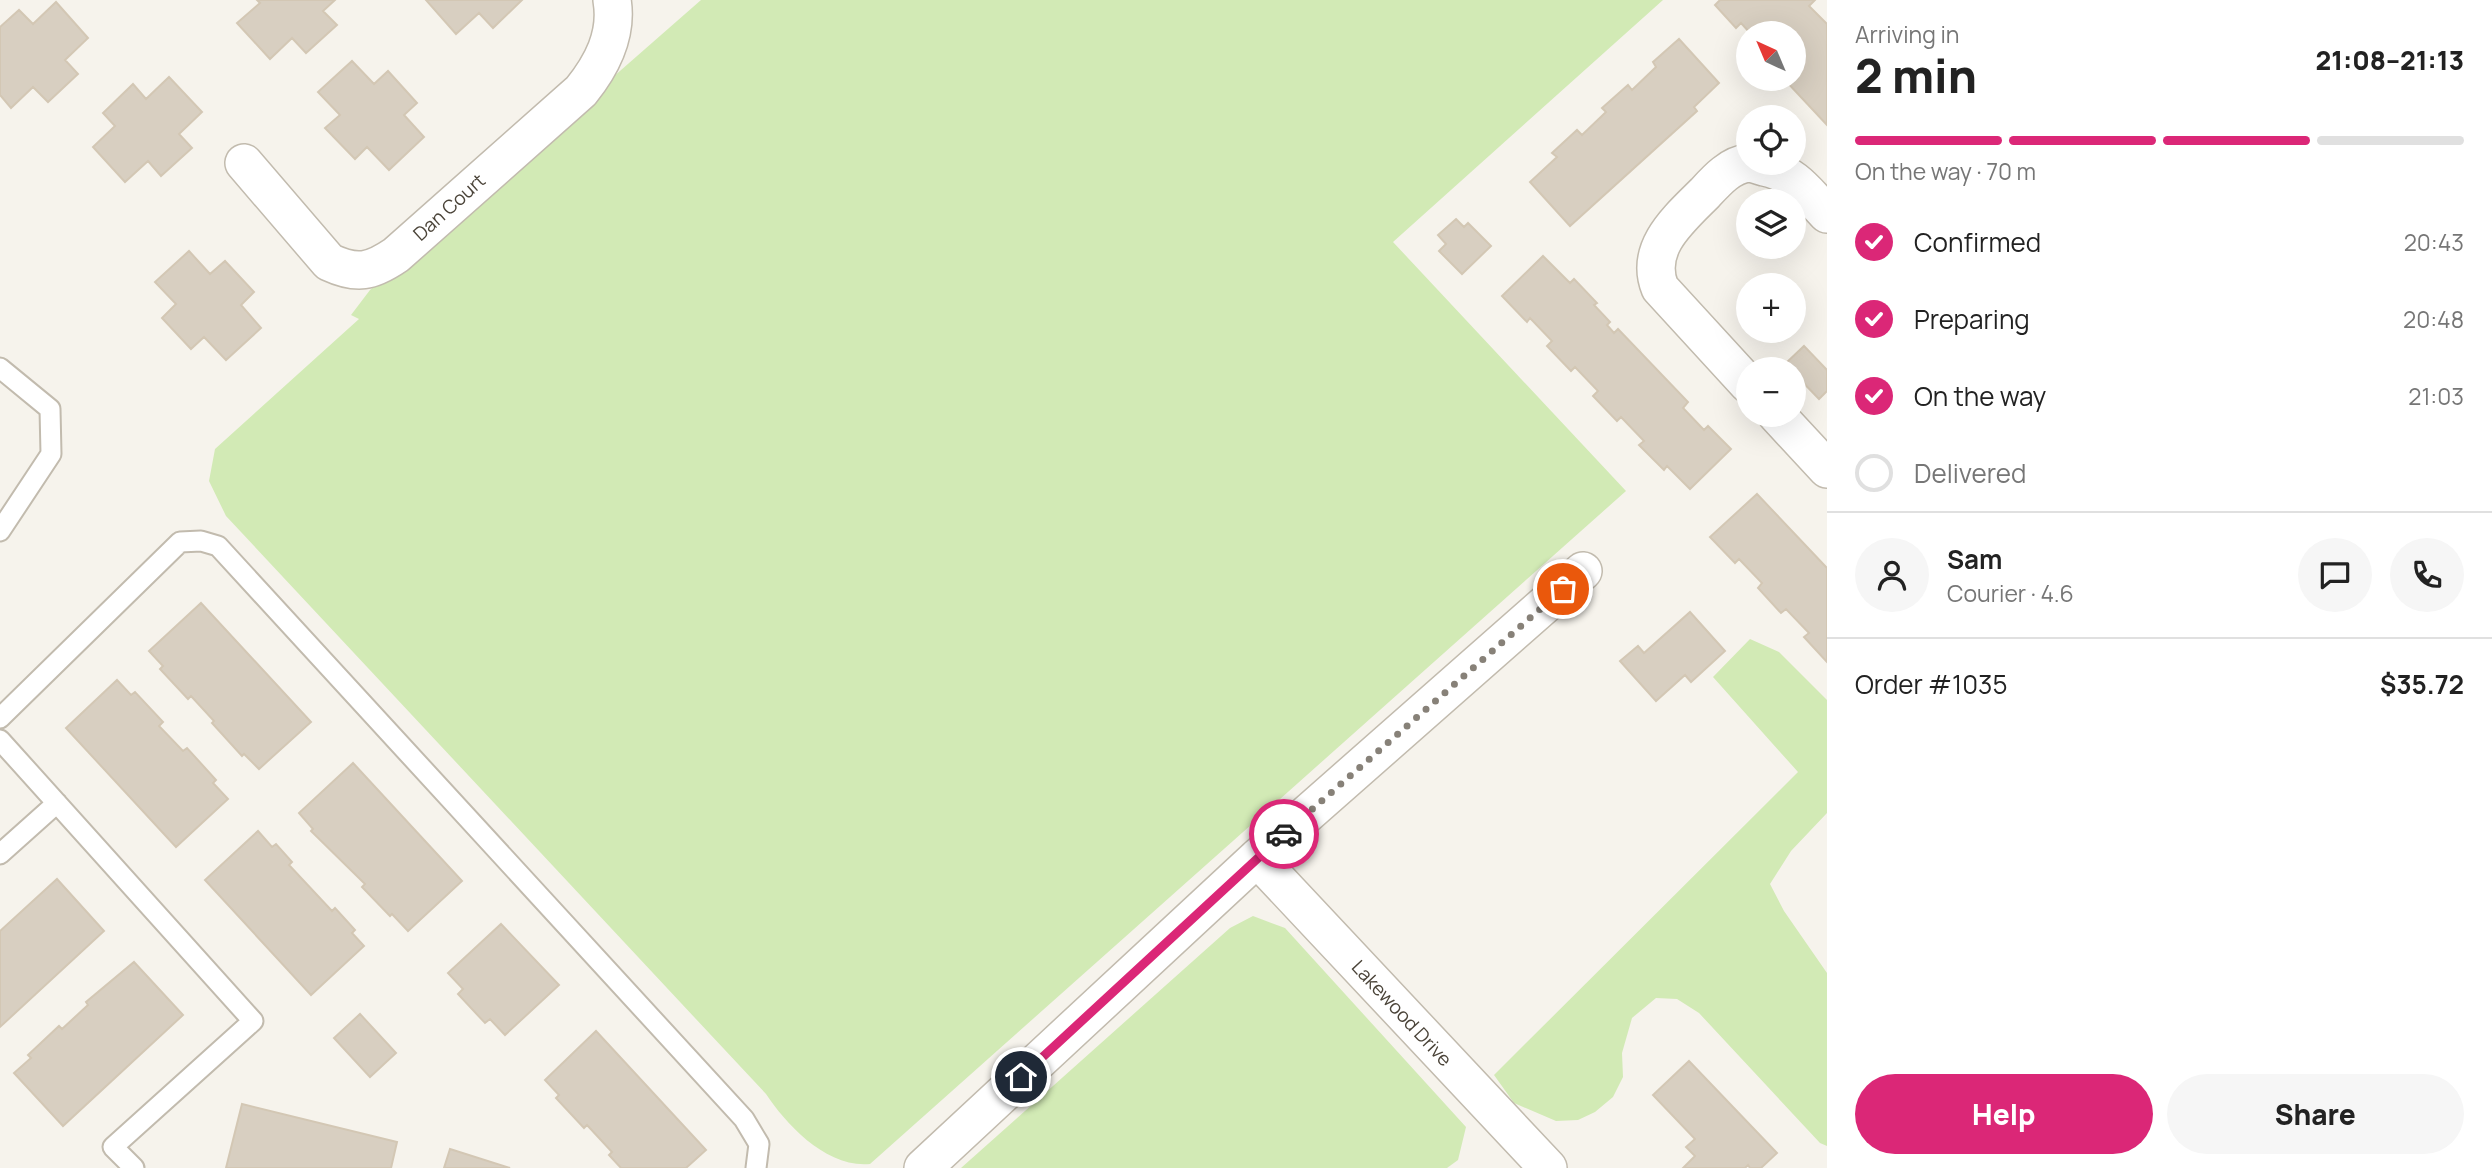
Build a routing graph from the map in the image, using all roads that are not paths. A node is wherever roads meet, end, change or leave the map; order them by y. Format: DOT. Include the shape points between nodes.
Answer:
graph roads {
  1 [pos="612,0"];
  2 [pos="244,163"];
  3 [pos="1827,214"];
  4 [pos="0,368"];
  5 [pos="1736,371"];
  6 [pos="1788,427"];
  7 [pos="1827,469"];
  8 [pos="0,531"];
  9 [pos="1583,571"];
  10 [pos="0,718"];
  11 [pos="0,740"];
  12 [pos="57,803"];
  13 [pos="0,855"];
  14 [pos="1257,858"];
  15 [pos="134,1168"];
  16 [pos="756,1168"];
  17 [pos="923,1168"];
  18 [pos="1548,1168"];
  1 -- 2 [label="street, Dan Court" via="606,54 581,91 379,267 354,271 328,262"];
  3 -- 5 [label="street" via="1781,170 1748,163 1725,173 1671,226 1654,274 1660,288"];
  4 -- 8 [label="lane" via="50,409 51,454"];
  6 -- 7 [label="street"];
  9 -- 14 [label="street"];
  10 -- 16 [label="lane" via="180,542 218,546 744,1119 759,1144"];
  11 -- 12 [label="lane"];
  12 -- 13 [label="lane"];
  12 -- 15 [label="lane" via="254,1021 113,1147"];
  14 -- 17 [label="street"];
  14 -- 18 [label="street, Lakewood Drive"];
}
